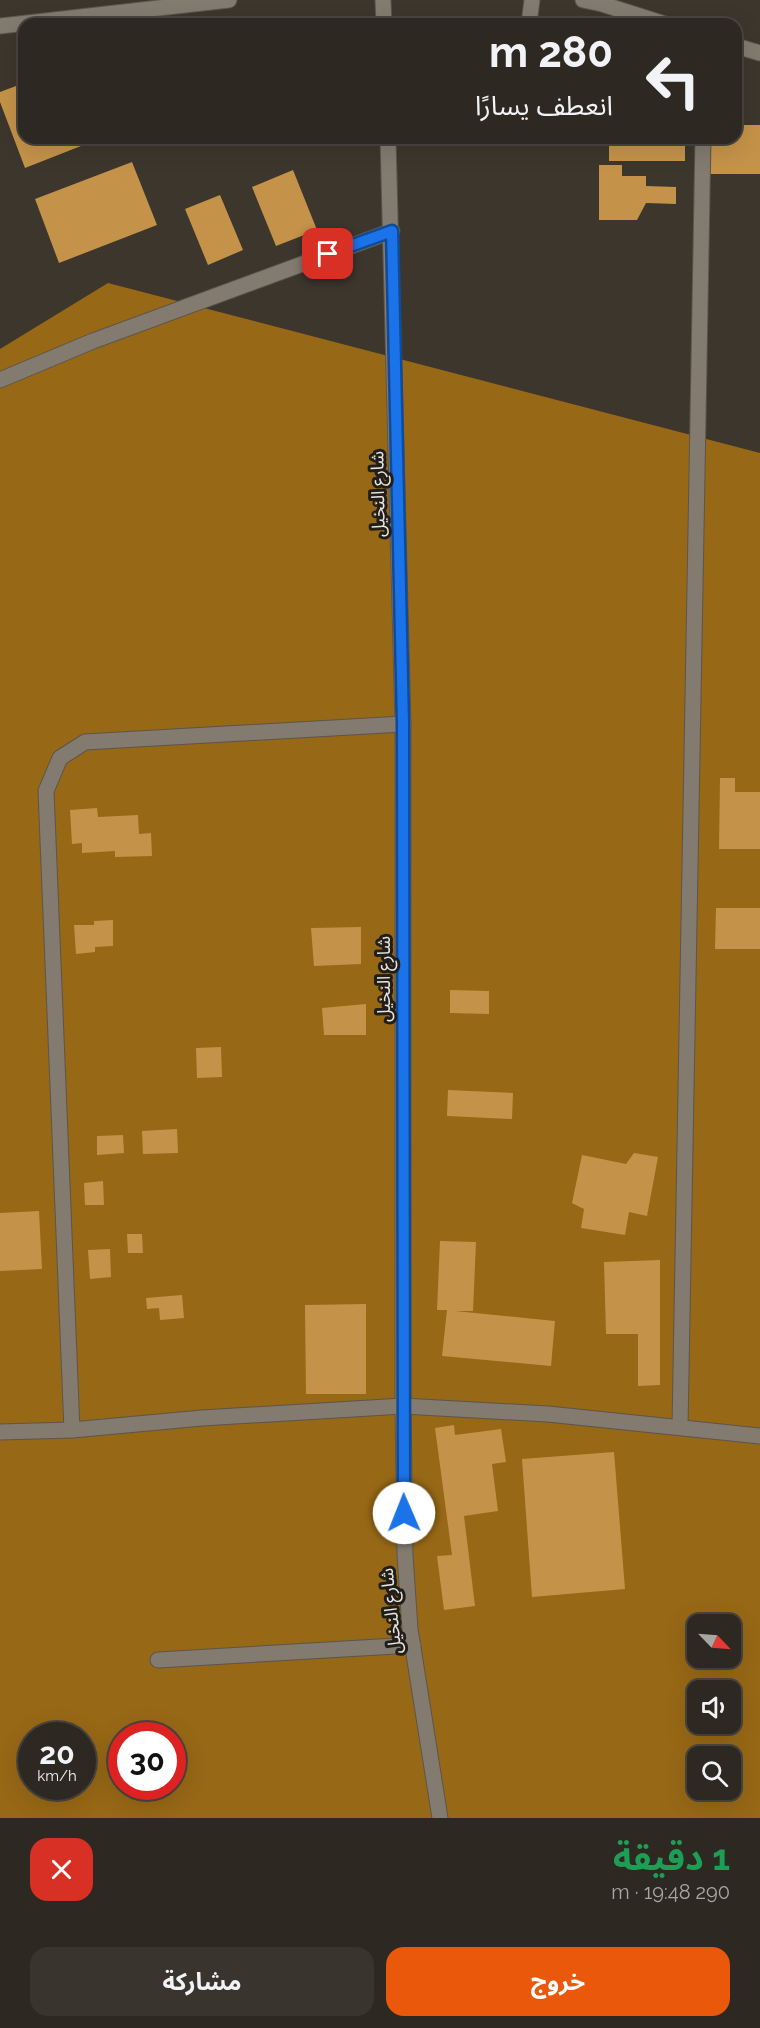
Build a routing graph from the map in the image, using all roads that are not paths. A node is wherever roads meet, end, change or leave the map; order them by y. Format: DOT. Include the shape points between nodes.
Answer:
graph roads {
  1 [pos="229,0"];
  2 [pos="383,0"];
  3 [pos="532,0"];
  4 [pos="584,0"];
  5 [pos="603,2"];
  6 [pos="70,18"];
  7 [pos="384,18"];
  8 [pos="530,18"];
  9 [pos="648,18"];
  10 [pos="18,24"];
  11 [pos="0,26"];
  12 [pos="742,48"];
  13 [pos="760,53"];
  14 [pos="388,144"];
  15 [pos="703,144"];
  16 [pos="392,231"];
  17 [pos="0,380"];
  18 [pos="403,724"];
  19 [pos="403,1406"];
  20 [pos="680,1427"];
  21 [pos="72,1430"];
  22 [pos="0,1432"];
  23 [pos="760,1436"];
  24 [pos="413,1645"];
  25 [pos="158,1660"];
  26 [pos="440,1818"];
  1 -- 6 [label="street"];
  2 -- 7 [label="street"];
  3 -- 8 [label="street"];
  4 -- 5 [label="street"];
  5 -- 9 [label="street"];
  10 -- 11 [label="street"];
  12 -- 13 [label="street"];
  14 -- 16 [label="street, شارع النخيل"];
  15 -- 20 [label="street"];
  16 -- 17 [label="street" via="93,341"];
  16 -- 18 [label="street, شارع النخيل"];
  18 -- 19 [label="street, شارع النخيل"];
  18 -- 21 [label="street" via="85,742 60,758 46,791"];
  19 -- 20 [label="street"];
  19 -- 21 [label="street"];
  19 -- 24 [label="street, شارع النخيل" via="405,1555"];
  20 -- 23 [label="street"];
  21 -- 22 [label="street"];
  24 -- 25 [label="street"];
  24 -- 26 [label="street, شارع النخيل"];
}
